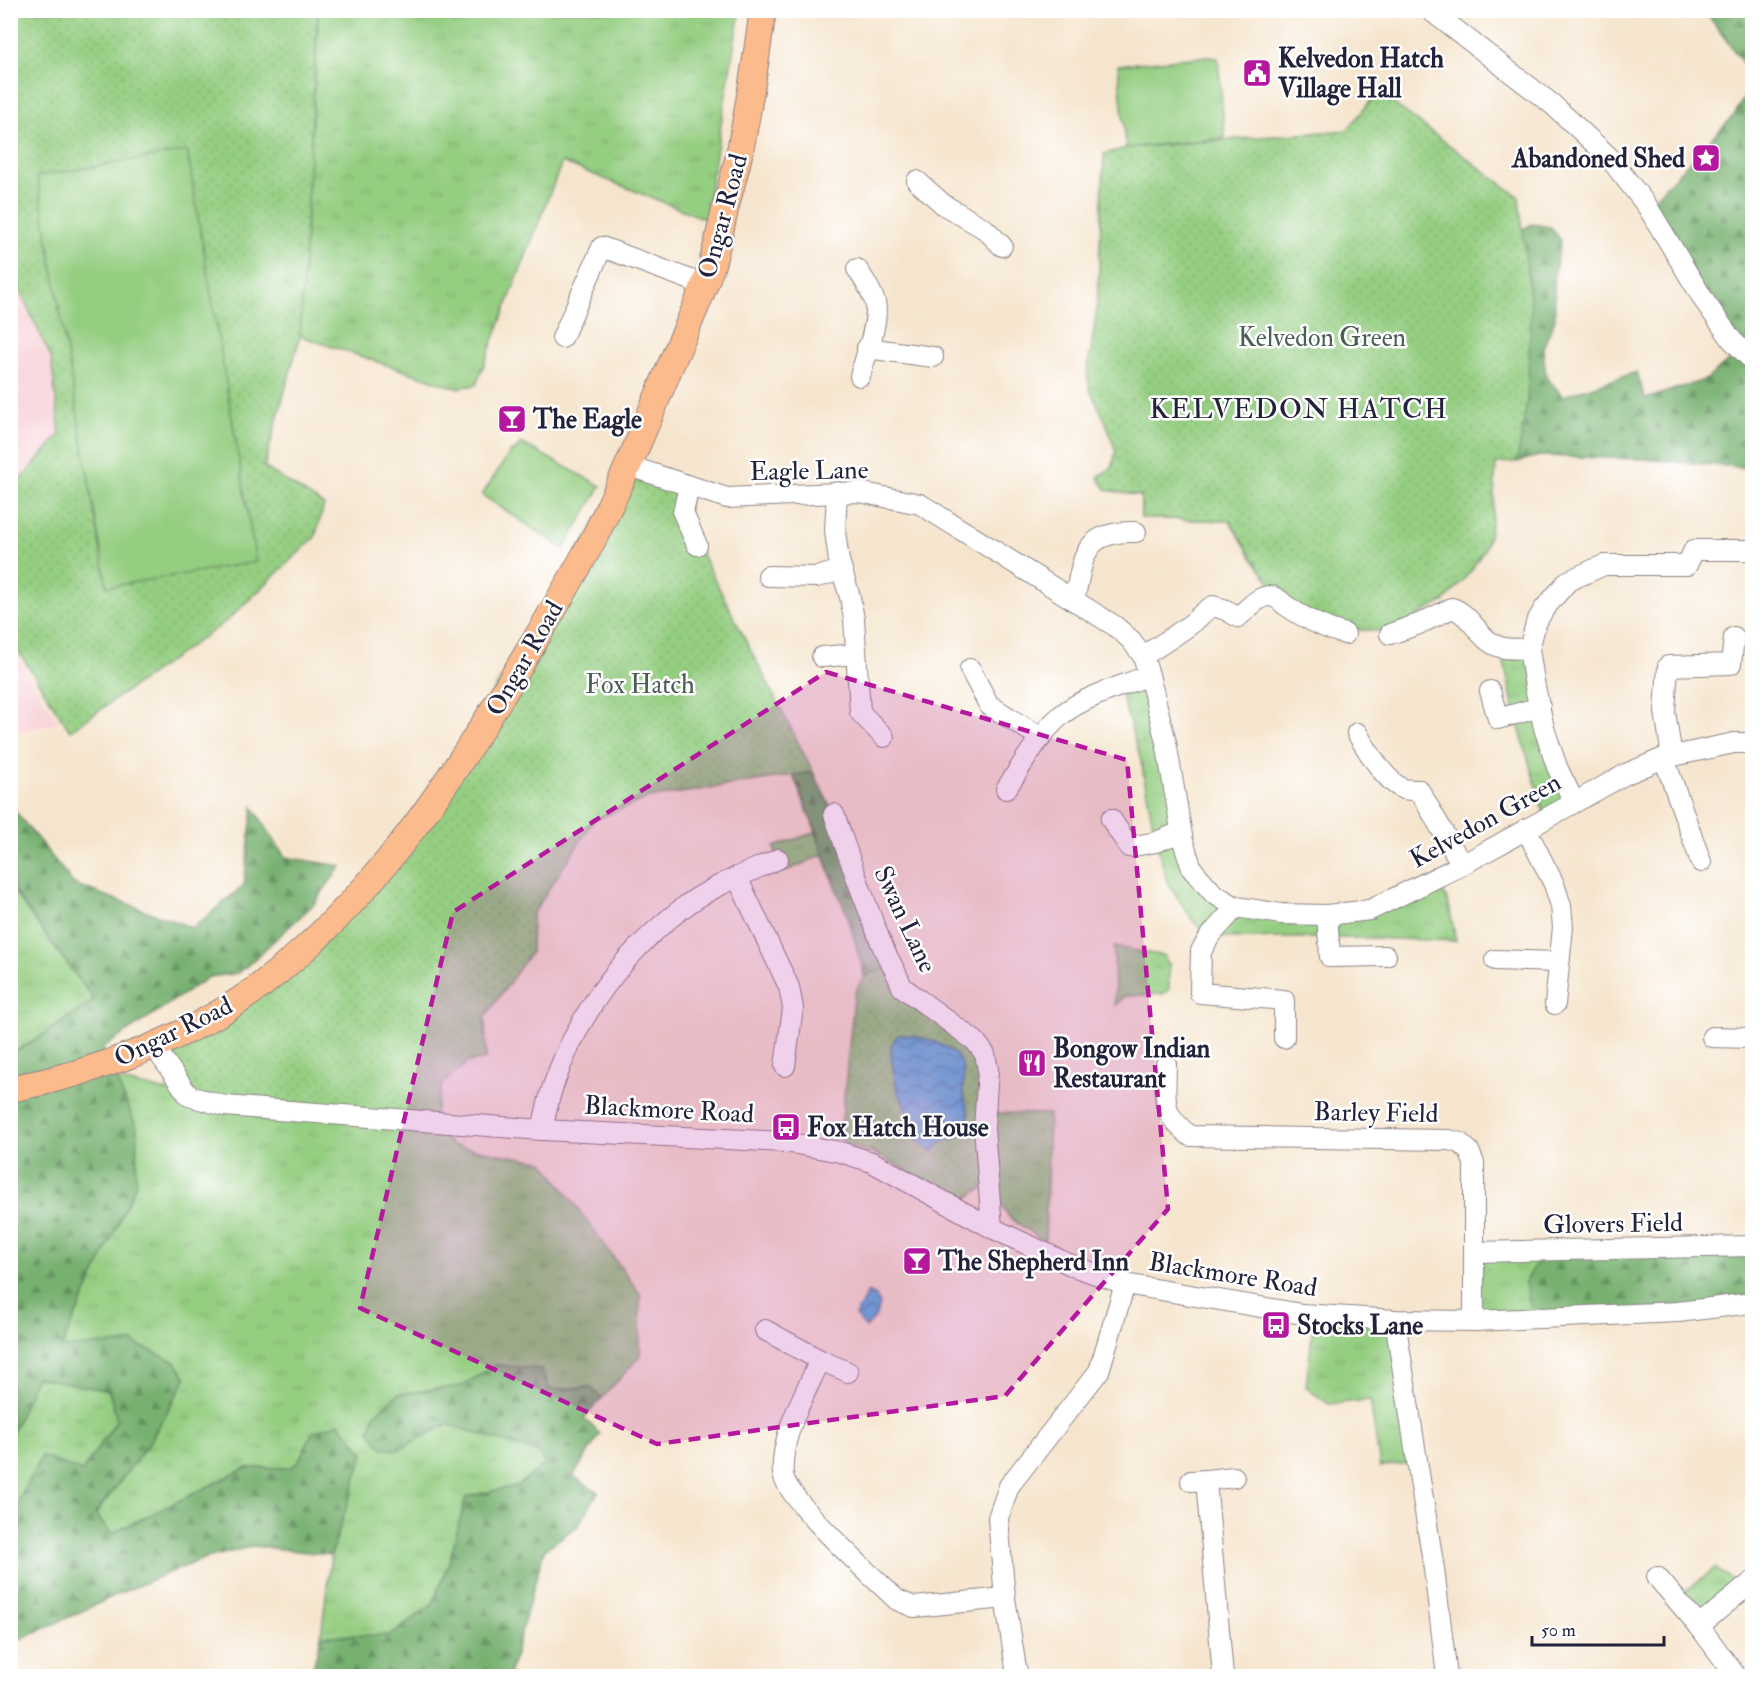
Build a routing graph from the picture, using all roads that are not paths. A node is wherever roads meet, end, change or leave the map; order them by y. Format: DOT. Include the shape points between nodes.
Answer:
graph roads {
  1 [pos="763,10"];
  2 [pos="1430,10"];
  3 [pos="917,181"];
  4 [pos="1002,246"];
  5 [pos="857,269"];
  6 [pos="704,285"];
  7 [pos="562,338"];
  8 [pos="867,348"];
  9 [pos="933,357"];
  10 [pos="1752,360"];
  11 [pos="860,376"];
  12 [pos="629,466"];
  13 [pos="689,486"];
  14 [pos="837,492"];
  15 [pos="1136,532"];
  16 [pos="697,546"];
  17 [pos="1752,550"];
  18 [pos="842,570"];
  19 [pos="768,576"];
  20 [pos="1074,601"];
  21 [pos="1344,634"];
  22 [pos="1390,634"];
  23 [pos="1734,637"];
  24 [pos="1529,649"];
  25 [pos="856,654"];
  26 [pos="1143,656"];
  27 [pos="822,657"];
  28 [pos="970,669"];
  29 [pos="1149,675"];
  30 [pos="1490,691"];
  31 [pos="1540,707"];
  32 [pos="1357,732"];
  33 [pos="884,737"];
  34 [pos="1041,738"];
  35 [pos="1752,743"];
  36 [pos="1668,757"];
  37 [pos="1006,789"];
  38 [pos="1574,802"];
  39 [pos="834,814"];
  40 [pos="1111,819"];
  41 [pos="1179,822"];
  42 [pos="1526,829"];
  43 [pos="778,859"];
  44 [pos="1701,862"];
  45 [pos="1462,865"];
  46 [pos="737,877"];
  47 [pos="1236,907"];
  48 [pos="1327,915"];
  49 [pos="1386,956"];
  50 [pos="1495,960"];
  51 [pos="1558,962"];
  52 [pos="1556,1004"];
  53 [pos="1712,1037"];
  54 [pos="1284,1038"];
  55 [pos="1752,1038"];
  56 [pos="153,1045"];
  57 [pos="1166,1064"];
  58 [pos="785,1066"];
  59 [pos="10,1089"];
  60 [pos="542,1130"];
  61 [pos="992,1228"];
  62 [pos="1752,1246"];
  63 [pos="1475,1252"];
  64 [pos="1125,1284"];
  65 [pos="1752,1303"];
  66 [pos="1395,1320"];
  67 [pos="1474,1321"];
  68 [pos="765,1330"];
  69 [pos="820,1360"];
  70 [pos="848,1372"];
  71 [pos="1234,1477"];
  72 [pos="1657,1577"];
  73 [pos="1752,1582"];
  74 [pos="1005,1598"];
  75 [pos="1699,1626"];
  76 [pos="1019,1677"];
  77 [pos="1223,1677"];
  78 [pos="1447,1677"];
  79 [pos="1736,1677"];
  1 -- 6 [label="main road, Ongar Road" via="743,138"];
  2 -- 10 [label="street" via="1553,105 1608,156 1647,206 1705,302"];
  3 -- 4 [label="street" via="944,205 985,229"];
  5 -- 8 [label="street" via="876,304"];
  6 -- 7 [label="street" via="602,247"];
  6 -- 12 [label="main road, Ongar Road"];
  8 -- 9 [label="street"];
  8 -- 11 [label="street"];
  12 -- 13 [label="street, Eagle Lane"];
  12 -- 56 [label="main road, Ongar Road" via="591,544 472,746 398,849 309,944 260,986 211,1018"];
  13 -- 14 [label="street, Eagle Lane" via="727,498"];
  13 -- 16 [label="street" via="682,513"];
  14 -- 18 [label="street" via="836,531"];
  14 -- 20 [label="street, Eagle Lane" via="866,493 920,504"];
  15 -- 20 [label="street" via="1115,532 1096,539 1085,553"];
  17 -- 24 [label="street" via="1694,550 1688,565 1604,565 1580,575 1568,581 1544,609"];
  18 -- 19 [label="street" via="817,577"];
  18 -- 25 [label="street" via="854,619"];
  20 -- 26 [label="street, Eagle Lane" via="1115,626"];
  21 -- 26 [label="street" via="1324,628 1269,596 1238,617 1213,606"];
  22 -- 24 [label="street" via="1452,608 1461,611 1487,641 1501,648"];
  23 -- 36 [label="street" via="1731,664 1668,666"];
  24 -- 31 [label="street"];
  25 -- 27 [label="street"];
  25 -- 33 [label="street" via="860,712"];
  26 -- 29 [label="street, Eagle Lane"];
  28 -- 34 [label="street" via="989,705"];
  29 -- 34 [label="street" via="1077,704 1056,719"];
  29 -- 41 [label="street, Eagle Lane" via="1166,742"];
  30 -- 31 [label="street" via="1498,719"];
  31 -- 38 [label="street" via="1557,767"];
  32 -- 45 [label="street" via="1375,762 1397,785 1405,790 1419,790"];
  34 -- 37 [label="street"];
  35 -- 36 [label="street, Kelvedon Green"];
  36 -- 38 [label="street, Kelvedon Green"];
  36 -- 44 [label="street"];
  38 -- 42 [label="street, Kelvedon Green"];
  39 -- 61 [label="street, Swan Lane" via="861,891 902,987 975,1041 985,1054 988,1070 984,1128"];
  40 -- 41 [label="street" via="1129,847 1156,842"];
  41 -- 47 [label="street, Kelvedon Green" via="1192,869 1214,894"];
  42 -- 45 [label="street, Kelvedon Green"];
  42 -- 51 [label="street" via="1561,906 1563,927"];
  43 -- 46 [label="street"];
  45 -- 48 [label="street, Kelvedon Green" via="1370,910"];
  46 -- 58 [label="street" via="789,987 792,1008"];
  46 -- 60 [label="street" via="685,906 620,966 600,991 573,1036 552,1087"];
  47 -- 48 [label="street, Kelvedon Green" via="1281,914"];
  47 -- 54 [label="street" via="1201,951 1200,993 1284,1000"];
  48 -- 49 [label="street" via="1330,957"];
  50 -- 51 [label="street"];
  51 -- 52 [label="street"];
  53 -- 55 [label="street"];
  56 -- 59 [label="main road, Ongar Road" via="54,1081"];
  56 -- 60 [label="street, Blackmore Road" via="189,1096 225,1107"];
  57 -- 63 [label="street, Barley Field" via="1168,1114 1190,1136 1460,1143 1474,1163"];
  60 -- 61 [label="street, Blackmore Road" via="786,1142 840,1152 872,1162"];
  61 -- 64 [label="street, Blackmore Road" via="1073,1266"];
  62 -- 63 [label="street, Glovers Field"];
  63 -- 67 [label="street, Barley Field"];
  64 -- 66 [label="street, Blackmore Road" via="1302,1314"];
  64 -- 74 [label="street" via="1099,1371 1009,1486 998,1518"];
  65 -- 67 [label="street, Blackmore Road" via="1678,1312"];
  66 -- 67 [label="street, Blackmore Road"];
  66 -- 78 [label="street"];
  68 -- 69 [label="street"];
  69 -- 70 [label="street"];
  69 -- 74 [label="street" via="784,1448 783,1476 804,1509 897,1600 906,1604 914,1607"];
  71 -- 77 [label="street" via="1199,1480"];
  72 -- 75 [label="street"];
  73 -- 75 [label="street"];
  74 -- 76 [label="street"];
  75 -- 79 [label="street"];
}
